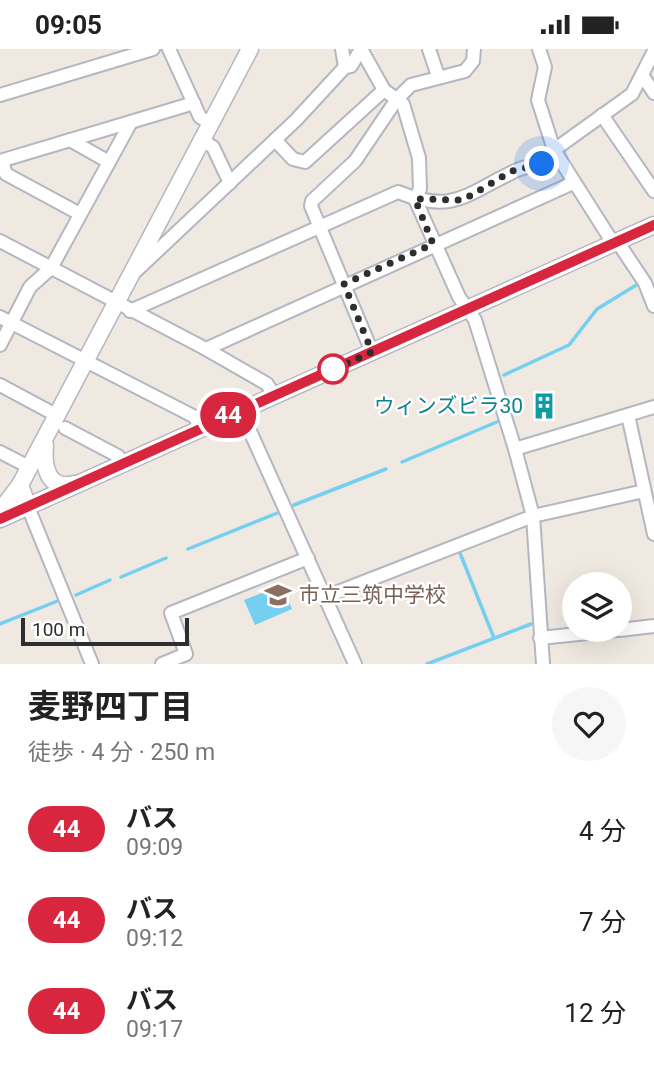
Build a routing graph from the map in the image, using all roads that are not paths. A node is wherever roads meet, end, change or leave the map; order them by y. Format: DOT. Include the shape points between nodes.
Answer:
graph roads {
  1 [pos="153,49"];
  2 [pos="169,49"];
  3 [pos="250,49"];
  4 [pos="342,49"];
  5 [pos="361,49"];
  6 [pos="429,49"];
  7 [pos="474,49"];
  8 [pos="539,49"];
  9 [pos="654,51"];
  10 [pos="345,67"];
  11 [pos="642,75"];
  12 [pos="438,76"];
  13 [pos="384,90"];
  14 [pos="654,93"];
  15 [pos="0,95"];
  16 [pos="397,99"];
  17 [pos="194,103"];
  18 [pos="602,115"];
  19 [pos="131,122"];
  20 [pos="211,124"];
  21 [pos="70,140"];
  22 [pos="275,140"];
  23 [pos="202,141"];
  24 [pos="557,155"];
  25 [pos="1,161"];
  26 [pos="109,162"];
  27 [pos="230,183"];
  28 [pos="573,183"];
  29 [pos="654,191"];
  30 [pos="415,199"];
  31 [pos="80,214"];
  32 [pos="654,225"];
  33 [pos="319,227"];
  34 [pos="0,241"];
  35 [pos="615,242"];
  36 [pos="433,244"];
  37 [pos="51,268"];
  38 [pos="129,278"];
  39 [pos="344,284"];
  40 [pos="654,306"];
  41 [pos="123,307"];
  42 [pos="467,309"];
  43 [pos="6,320"];
  44 [pos="0,345"];
  45 [pos="206,349"];
  46 [pos="372,352"];
  47 [pos="85,362"];
  48 [pos="0,385"];
  49 [pos="274,395"];
  50 [pos="654,407"];
  51 [pos="240,409"];
  52 [pos="628,415"];
  53 [pos="61,421"];
  54 [pos="200,428"];
  55 [pos="46,436"];
  56 [pos="515,449"];
  57 [pos="0,452"];
  58 [pos="122,464"];
  59 [pos="29,467"];
  60 [pos="79,483"];
  61 [pos="20,485"];
  62 [pos="645,491"];
  63 [pos="29,507"];
  64 [pos="0,511"];
  65 [pos="533,516"];
  66 [pos="0,519"];
  67 [pos="654,534"];
  68 [pos="308,558"];
  69 [pos="325,597"];
  70 [pos="654,626"];
  71 [pos="632,628"];
  72 [pos="562,636"];
  73 [pos="540,638"];
  74 [pos="92,664"];
  75 [pos="162,664"];
  76 [pos="355,664"];
  77 [pos="543,664"];
  1 -- 15 [label="street"];
  2 -- 17 [label="street"];
  3 -- 20 [label="street"];
  4 -- 10 [label="street"];
  5 -- 10 [label="street" via="351,66"];
  5 -- 13 [label="street"];
  6 -- 12 [label="street"];
  7 -- 12 [label="street" via="469,68"];
  8 -- 24 [label="street" via="545,67 538,100"];
  9 -- 11 [label="street"];
  10 -- 22 [label="street"];
  11 -- 14 [label="street"];
  11 -- 18 [label="street" via="632,95"];
  12 -- 16 [label="street" via="411,85"];
  13 -- 16 [label="street"];
  13 -- 22 [label="street" via="305,162 293,159"];
  16 -- 30 [label="street" via="403,104 419,158 420,188"];
  16 -- 33 [label="street" via="355,161 312,201"];
  17 -- 19 [label="street"];
  17 -- 20 [label="street" via="200,117"];
  18 -- 24 [label="street"];
  18 -- 29 [label="street"];
  19 -- 21 [label="street"];
  19 -- 26 [label="street"];
  20 -- 23 [label="street"];
  21 -- 25 [label="street"];
  21 -- 26 [label="street"];
  22 -- 27 [label="street"];
  23 -- 27 [label="street" via="213,147"];
  23 -- 38 [label="street"];
  24 -- 28 [label="street"];
  24 -- 30 [label="street" via="512,171 463,200"];
  25 -- 31 [label="street" via="6,174"];
  26 -- 31 [label="street"];
  27 -- 38 [label="street"];
  28 -- 35 [label="street"];
  28 -- 36 [label="street"];
  30 -- 33 [label="street" via="398,191"];
  30 -- 36 [label="street"];
  31 -- 37 [label="street"];
  32 -- 35 [label="street"];
  33 -- 39 [label="street"];
  33 -- 41 [label="street"];
  34 -- 37 [label="street"];
  35 -- 40 [label="street" via="645,283"];
  35 -- 42 [label="street"];
  36 -- 39 [label="street"];
  36 -- 42 [label="street"];
  37 -- 41 [label="street"];
  37 -- 43 [label="street" via="40,275"];
  38 -- 41 [label="street"];
  39 -- 45 [label="street"];
  39 -- 46 [label="street"];
  41 -- 45 [label="street"];
  41 -- 47 [label="street"];
  42 -- 46 [label="street"];
  42 -- 56 [label="street" via="475,320"];
  43 -- 44 [label="street"];
  43 -- 47 [label="street"];
  45 -- 49 [label="street" via="267,384"];
  46 -- 49 [label="street"];
  47 -- 53 [label="street"];
  47 -- 54 [label="street" via="195,417"];
  48 -- 53 [label="street"];
  49 -- 51 [label="street"];
  50 -- 52 [label="street"];
  51 -- 54 [label="street"];
  51 -- 68 [label="street"];
  52 -- 56 [label="street"];
  52 -- 62 [label="street"];
  53 -- 55 [label="street"];
  53 -- 58 [label="street" via="118,456"];
  54 -- 58 [label="street"];
  55 -- 59 [label="street"];
  55 -- 60 [label="street" via="43,466 50,479 68,486"];
  56 -- 65 [label="street"];
  57 -- 59 [label="street"];
  58 -- 60 [label="street"];
  59 -- 61 [label="street"];
  60 -- 63 [label="street"];
  61 -- 63 [label="street"];
  61 -- 64 [label="street"];
  62 -- 65 [label="street"];
  62 -- 67 [label="street"];
  63 -- 66 [label="street"];
  63 -- 74 [label="street"];
  65 -- 69 [label="street"];
  65 -- 73 [label="street"];
  68 -- 69 [label="street"];
  68 -- 75 [label="street" via="171,613 186,654"];
  69 -- 76 [label="street"];
  70 -- 71 [label="street"];
  72 -- 73 [label="street"];
  73 -- 77 [label="street"];
}
